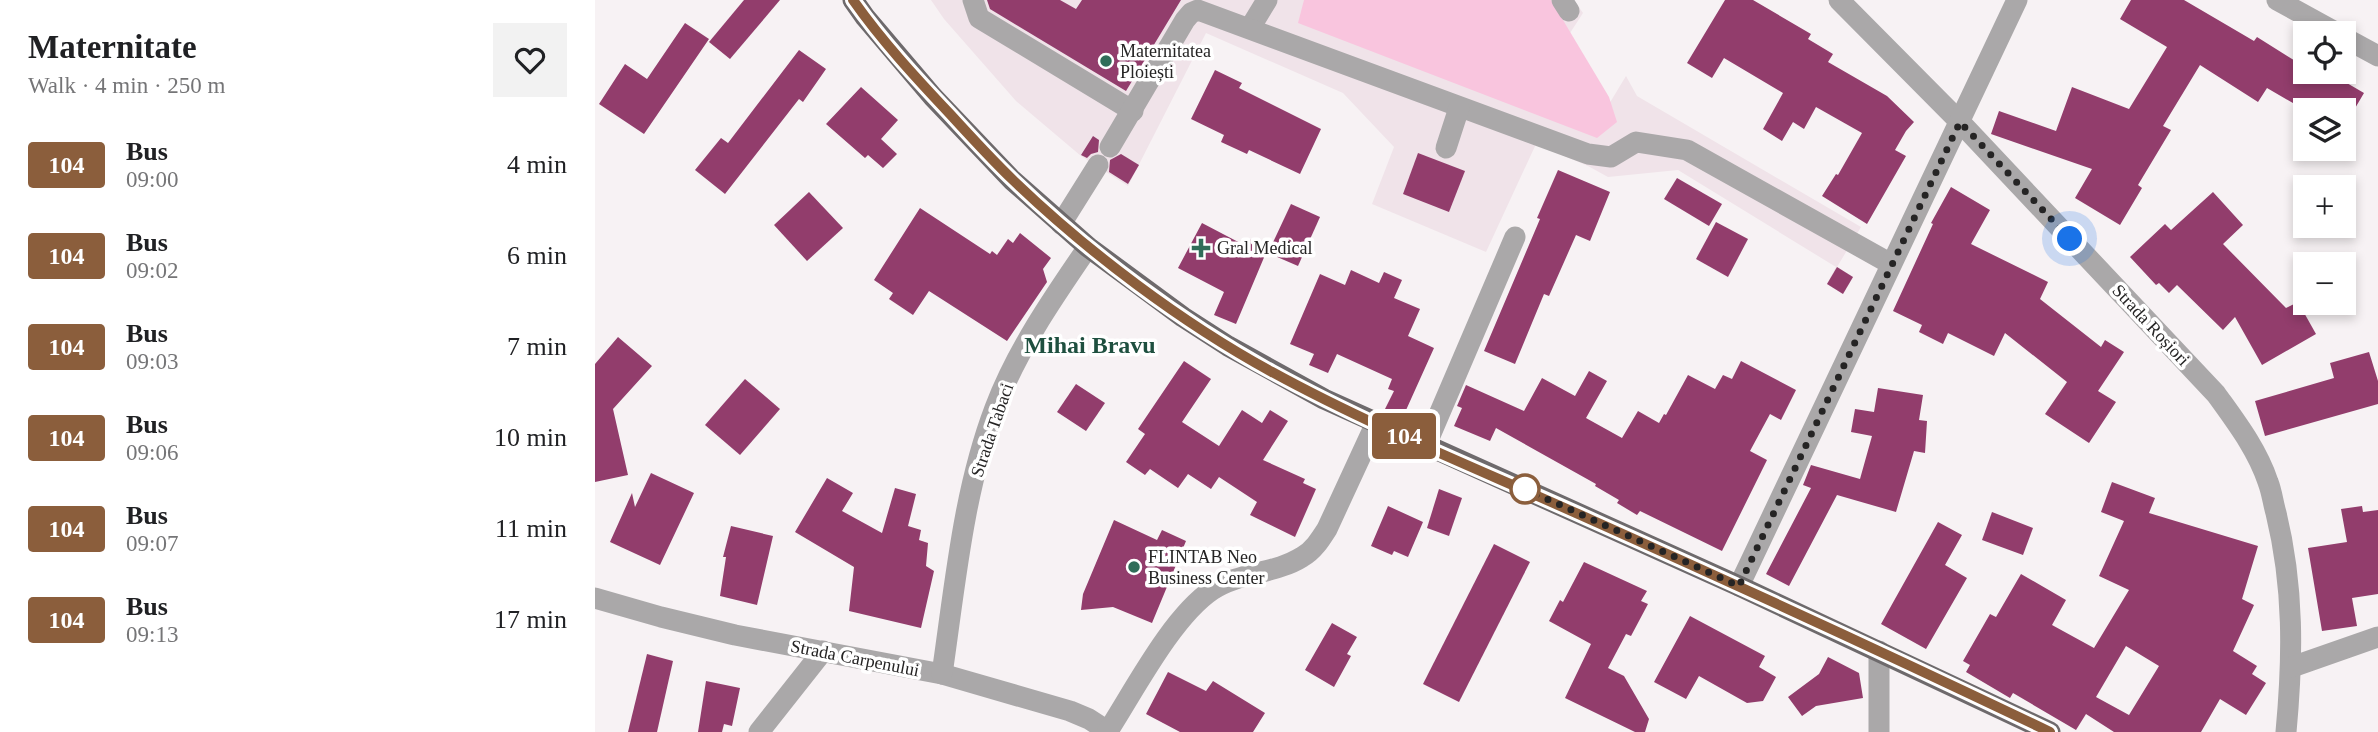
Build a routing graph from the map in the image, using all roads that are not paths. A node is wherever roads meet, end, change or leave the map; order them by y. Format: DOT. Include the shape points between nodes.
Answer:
graph roads {
  1 [pos="853,0"];
  2 [pos="973,0"];
  3 [pos="1268,0"];
  4 [pos="1839,0"];
  5 [pos="2017,0"];
  6 [pos="2277,0"];
  7 [pos="2315,21"];
  8 [pos="1250,28"];
  9 [pos="2356,44"];
  10 [pos="2378,56"];
  11 [pos="1459,108"];
  12 [pos="1133,111"];
  13 [pos="1960,122"];
  14 [pos="1110,147"];
  15 [pos="1446,148"];
  16 [pos="1098,165"];
  17 [pos="1061,224"];
  18 [pos="1515,237"];
  19 [pos="1088,247"];
  20 [pos="1891,264"];
  21 [pos="1376,423"];
  22 [pos="1426,445"];
  23 [pos="1739,586"];
  24 [pos="595,598"];
  25 [pos="2378,637"];
  26 [pos="1879,651"];
  27 [pos="823,652"];
  28 [pos="2292,667"];
  29 [pos="942,674"];
  30 [pos="1108,731"];
  31 [pos="759,732"];
  32 [pos="1879,732"];
  33 [pos="2050,732"];
  34 [pos="2286,732"];
  1 -- 17 [label="main road" via="933,97"];
  2 -- 12 [label="street" via="979,18"];
  3 -- 8 [label="street"];
  4 -- 13 [label="street, Strada Roșiori"];
  5 -- 13 [label="street"];
  6 -- 7 [label="street"];
  8 -- 11 [label="street"];
  8 -- 12 [label="street" via="1198,10 1191,13"];
  9 -- 10 [label="street"];
  11 -- 15 [label="street"];
  11 -- 20 [label="street" via="1588,154 1611,157 1636,142 1687,150"];
  12 -- 14 [label="street"];
  13 -- 20 [label="street"];
  13 -- 28 [label="street, Strada Roșiori" via="2216,394 2245,433 2268,482 2281,535"];
  16 -- 17 [label="street"];
  17 -- 19 [label="main road"];
  18 -- 22 [label="street"];
  19 -- 21 [label="main road" via="1228,346"];
  19 -- 29 [label="street, Strada Tabaci" via="1025,345 995,407 975,471"];
  20 -- 23 [label="street"];
  21 -- 22 [label="main road"];
  21 -- 30 [label="street" via="1317,545 1304,557 1229,581 1197,601"];
  22 -- 23 [label="main road"];
  23 -- 26 [label="main road"];
  24 -- 27 [label="street, Strada Carpenului" via="735,635"];
  25 -- 28 [label="street"];
  26 -- 32 [label="street"];
  26 -- 33 [label="main road"];
  27 -- 29 [label="street, Strada Carpenului"];
  27 -- 31 [label="street"];
  28 -- 34 [label="street, Strada Roșiori"];
  29 -- 30 [label="street, Strada Carpenului" via="1070,711"];
}
